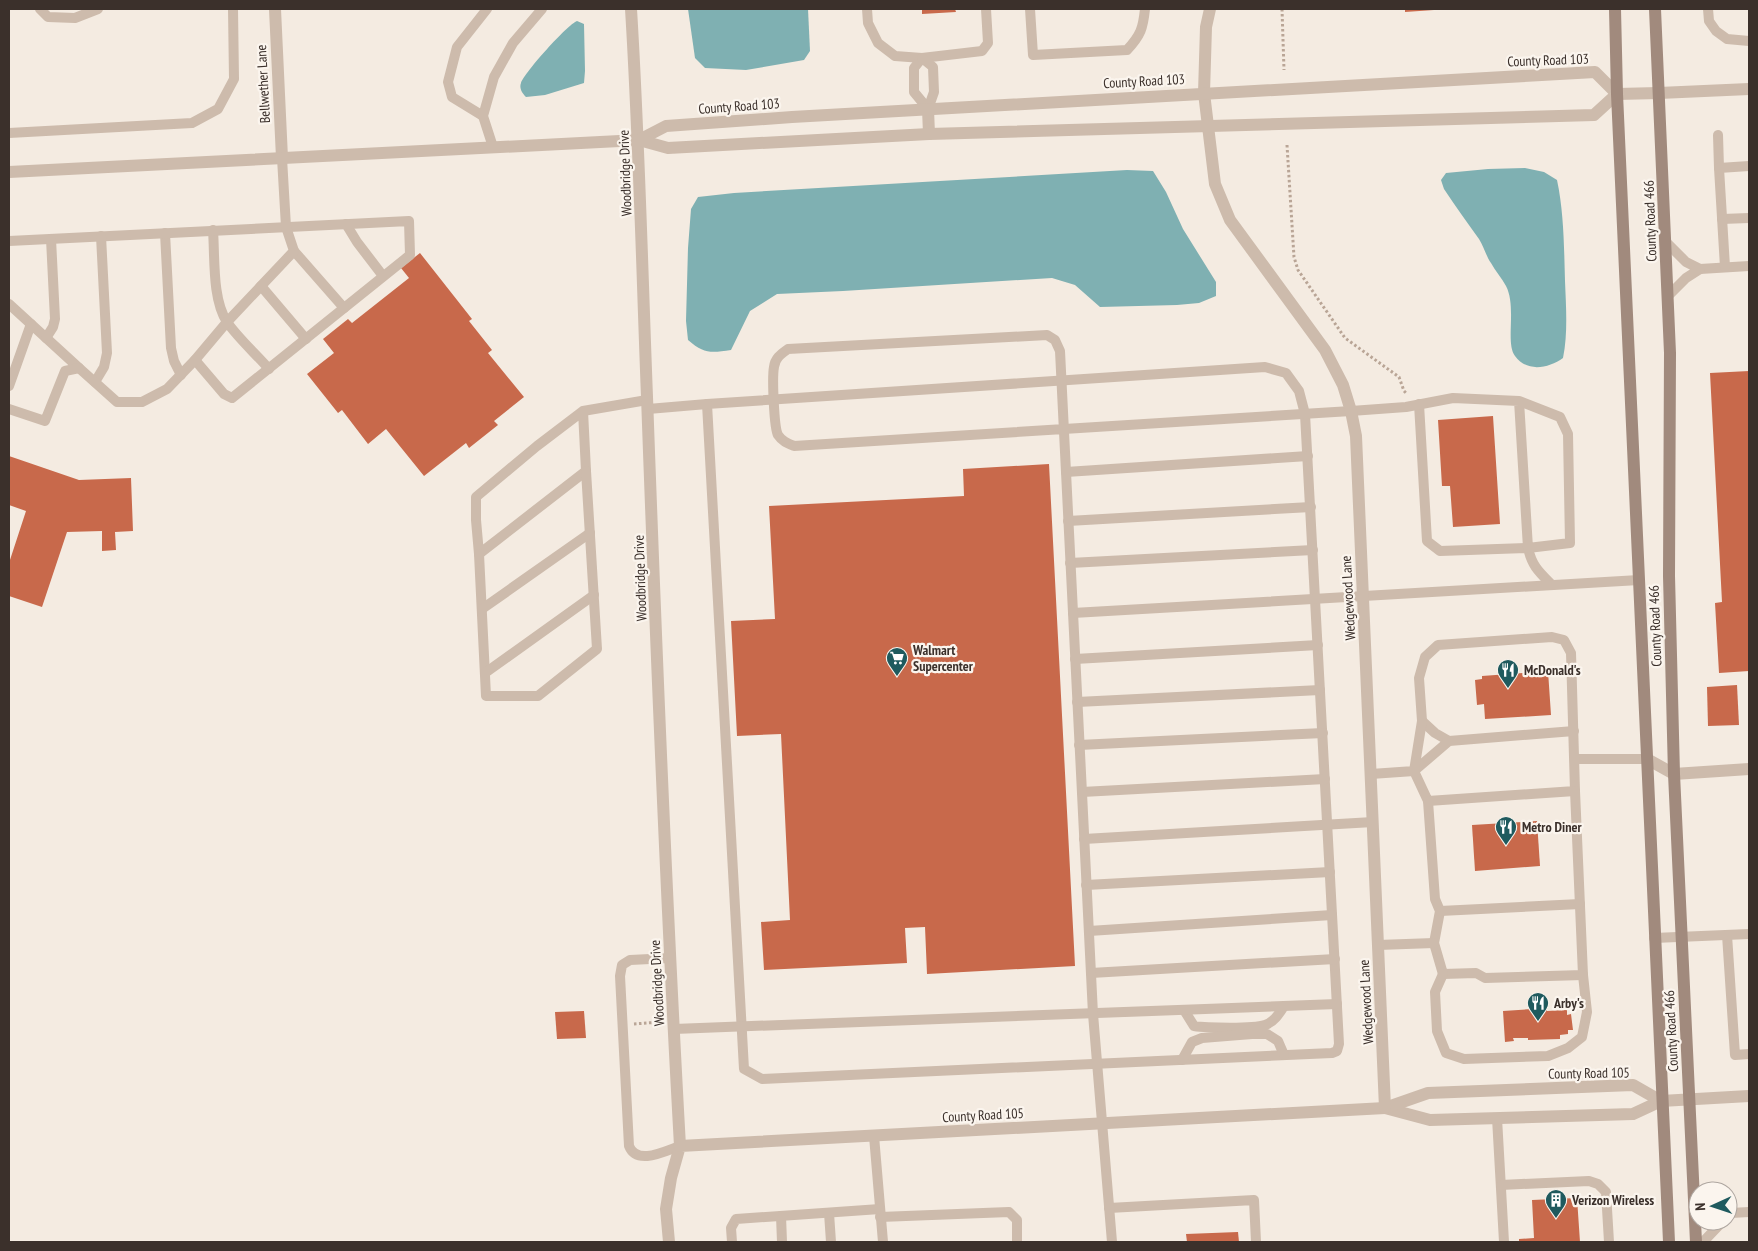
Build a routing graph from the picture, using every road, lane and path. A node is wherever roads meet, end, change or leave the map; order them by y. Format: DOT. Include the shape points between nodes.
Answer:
graph roads {
  1 [pos="40,9"];
  2 [pos="98,9"];
  3 [pos="233,9"];
  4 [pos="275,9"];
  5 [pos="487,9"];
  6 [pos="542,9"];
  7 [pos="632,9"];
  8 [pos="867,9"];
  9 [pos="986,9"];
  10 [pos="1030,9"];
  11 [pos="1145,9"];
  12 [pos="1210,9"];
  13 [pos="1282,9"];
  14 [pos="1615,9"];
  15 [pos="1656,9"];
  16 [pos="1708,9"];
  17 [pos="1749,41"];
  18 [pos="922,58"];
  19 [pos="1284,70"];
  20 [pos="1749,89"];
  21 [pos="1204,93"];
  22 [pos="1659,93"];
  23 [pos="1617,94"];
  24 [pos="928,109"];
  25 [pos="483,116"];
  26 [pos="1207,126"];
  27 [pos="9,133"];
  28 [pos="929,134"];
  29 [pos="1718,135"];
  30 [pos="639,140"];
  31 [pos="1287,145"];
  32 [pos="493,147"];
  33 [pos="282,158"];
  34 [pos="1749,166"];
  35 [pos="1719,168"];
  36 [pos="9,172"];
  37 [pos="1749,218"];
  38 [pos="1722,219"];
  39 [pos="346,224"];
  40 [pos="286,227"];
  41 [pos="213,230"];
  42 [pos="165,233"];
  43 [pos="101,236"];
  44 [pos="51,238"];
  45 [pos="9,241"];
  46 [pos="1666,242"];
  47 [pos="294,251"];
  48 [pos="1749,266"];
  49 [pos="1725,268"];
  50 [pos="1700,269"];
  51 [pos="383,276"];
  52 [pos="261,286"];
  53 [pos="1668,296"];
  54 [pos="9,304"];
  55 [pos="344,308"];
  56 [pos="228,322"];
  57 [pos="31,324"];
  58 [pos="46,338"];
  59 [pos="306,339"];
  60 [pos="195,360"];
  61 [pos="79,368"];
  62 [pos="268,369"];
  63 [pos="181,375"];
  64 [pos="1061,380"];
  65 [pos="95,382"];
  66 [pos="9,386"];
  67 [pos="774,400"];
  68 [pos="1519,401"];
  69 [pos="647,404"];
  70 [pos="707,404"];
  71 [pos="1418,404"];
  72 [pos="9,409"];
  73 [pos="583,411"];
  74 [pos="1352,411"];
  75 [pos="1306,414"];
  76 [pos="1063,429"];
  77 [pos="1308,456"];
  78 [pos="586,471"];
  79 [pos="1066,472"];
  80 [pos="1311,507"];
  81 [pos="1068,521"];
  82 [pos="590,533"];
  83 [pos="1528,548"];
  84 [pos="1313,550"];
  85 [pos="479,554"];
  86 [pos="1070,563"];
  87 [pos="1639,580"];
  88 [pos="1552,585"];
  89 [pos="594,595"];
  90 [pos="1363,596"];
  91 [pos="1315,599"];
  92 [pos="482,609"];
  93 [pos="1073,613"];
  94 [pos="1318,644"];
  95 [pos="1075,660"];
  96 [pos="485,673"];
  97 [pos="1320,690"];
  98 [pos="1077,702"];
  99 [pos="1422,720"];
  100 [pos="1574,731"];
  101 [pos="1323,733"];
  102 [pos="1449,741"];
  103 [pos="1079,745"];
  104 [pos="1575,759"];
  105 [pos="1647,759"];
  106 [pos="1749,769"];
  107 [pos="1414,771"];
  108 [pos="1371,774"];
  109 [pos="1674,774"];
  110 [pos="1324,779"];
  111 [pos="1575,791"];
  112 [pos="1082,792"];
  113 [pos="1428,801"];
  114 [pos="1373,822"];
  115 [pos="1328,824"];
  116 [pos="1084,839"];
  117 [pos="1330,872"];
  118 [pos="1086,885"];
  119 [pos="1580,904"];
  120 [pos="1440,911"];
  121 [pos="1332,915"];
  122 [pos="1089,930"];
  123 [pos="1749,934"];
  124 [pos="1727,935"];
  125 [pos="1682,937"];
  126 [pos="1654,938"];
  127 [pos="1434,943"];
  128 [pos="1378,945"];
  129 [pos="670,958"];
  130 [pos="1335,959"];
  131 [pos="1091,973"];
  132 [pos="1443,974"];
  133 [pos="1583,976"];
  134 [pos="1337,1004"];
  135 [pos="1284,1006"];
  136 [pos="1184,1010"];
  137 [pos="1093,1014"];
  138 [pos="632,1024"];
  139 [pos="742,1026"];
  140 [pos="674,1029"];
  141 [pos="1749,1054"];
  142 [pos="1284,1055"];
  143 [pos="1182,1060"];
  144 [pos="1097,1063"];
  145 [pos="1749,1096"];
  146 [pos="1689,1099"];
  147 [pos="1661,1101"];
  148 [pos="1386,1108"];
  149 [pos="1497,1118"];
  150 [pos="1102,1123"];
  151 [pos="874,1136"];
  152 [pos="680,1146"];
  153 [pos="1695,1181"];
  154 [pos="1501,1185"];
  155 [pos="1109,1208"];
  156 [pos="829,1213"];
  157 [pos="880,1213"];
  158 [pos="781,1216"];
  159 [pos="1713,1231"];
  160 [pos="669,1242"];
  161 [pos="732,1242"];
  162 [pos="782,1242"];
  163 [pos="831,1242"];
  164 [pos="883,1242"];
  165 [pos="1018,1242"];
  166 [pos="1112,1242"];
  167 [pos="1256,1242"];
  168 [pos="1504,1242"];
  169 [pos="1609,1242"];
  170 [pos="1669,1242"];
  171 [pos="1703,1242"];
  1 -- 2 [label="lane" via="48,17 75,18"];
  3 -- 27 [label="lane" via="234,80 218,109 192,123"];
  4 -- 33 [label="street, Bellwether Lane"];
  5 -- 25 [label="lane" via="456,47 448,82 452,97"];
  6 -- 25 [label="lane" via="513,43 494,77"];
  7 -- 30 [label="street, Woodbridge Drive"];
  8 -- 18 [label="lane" via="868,23 878,43 895,56"];
  9 -- 18 [label="lane" via="988,43 982,51"];
  10 -- 11 [label="lane" via="1032,55 1128,50 1142,29"];
  12 -- 21 [label="street" via="1206,27"];
  13 -- 19 [label="path"];
  14 -- 23 [label="main road, County Road 466"];
  15 -- 22 [label="main road, County Road 466"];
  16 -- 17 [label="lane" via="1709,21 1716,31 1727,39"];
  18 -- 24 [label="lane" via="933,67 934,92"];
  18 -- 24 [label="lane" via="914,68 914,92"];
  20 -- 22 [label="street"];
  21 -- 23 [label="street, County Road 103" via="1595,72"];
  21 -- 24 [label="street, County Road 103"];
  21 -- 26 [label="street, Wedgewood Lane"];
  22 -- 23 [label="street"];
  22 -- 46 [label="main road, County Road 466"];
  23 -- 26 [label="street" via="1594,115"];
  23 -- 87 [label="main road, County Road 466"];
  24 -- 28 [label="street"];
  24 -- 30 [label="street, County Road 103" via="666,126"];
  25 -- 32 [label="lane"];
  26 -- 28 [label="street"];
  26 -- 74 [label="street, Wedgewood Lane" via="1215,184 1230,220 1324,350 1343,385"];
  28 -- 30 [label="street" via="668,148"];
  29 -- 35 [label="lane"];
  30 -- 32 [label="street"];
  30 -- 69 [label="street, Woodbridge Drive"];
  31 -- 71 [label="path" via="1294,257 1298,270 1345,338 1399,377 1404,391"];
  32 -- 33 [label="street"];
  33 -- 36 [label="street"];
  33 -- 40 [label="lane"];
  34 -- 35 [label="lane"];
  35 -- 38 [label="lane"];
  37 -- 38 [label="lane"];
  38 -- 49 [label="lane"];
  39 -- 40 [label="lane"];
  39 -- 51 [label="lane"];
  39 -- 51 [label="lane" via="409,221 410,255"];
  40 -- 41 [label="lane"];
  40 -- 47 [label="lane"];
  41 -- 42 [label="lane"];
  41 -- 56 [label="lane" via="218,295"];
  42 -- 43 [label="lane"];
  42 -- 63 [label="lane" via="171,348"];
  43 -- 44 [label="lane"];
  43 -- 65 [label="lane" via="106,353 104,367"];
  44 -- 45 [label="lane"];
  44 -- 58 [label="lane" via="55,319"];
  46 -- 50 [label="lane" via="1686,262"];
  46 -- 53 [label="main road, County Road 466"];
  47 -- 52 [label="lane"];
  47 -- 55 [label="lane"];
  48 -- 49 [label="lane"];
  49 -- 50 [label="lane"];
  50 -- 53 [label="lane"];
  51 -- 55 [label="lane"];
  52 -- 56 [label="lane"];
  52 -- 59 [label="lane"];
  53 -- 109 [label="main road, County Road 466" via="1669,576"];
  54 -- 57 [label="lane"];
  55 -- 59 [label="lane"];
  56 -- 60 [label="lane"];
  56 -- 62 [label="lane"];
  57 -- 58 [label="lane"];
  57 -- 66 [label="lane"];
  58 -- 61 [label="lane"];
  59 -- 62 [label="lane"];
  60 -- 62 [label="lane" via="224,394 232,398"];
  60 -- 63 [label="lane"];
  61 -- 65 [label="lane"];
  61 -- 72 [label="lane" via="65,371 45,422"];
  63 -- 65 [label="lane" via="167,390 142,402 117,402"];
  64 -- 67 [label="lane"];
  64 -- 67 [label="lane" via="1060,351 1055,340 1047,335 788,349 774,366"];
  64 -- 75 [label="lane" via="1266,367 1286,373 1300,391"];
  64 -- 76 [label="lane"];
  67 -- 70 [label="lane"];
  67 -- 76 [label="lane" via="776,433 794,446"];
  68 -- 71 [label="lane" via="1454,398"];
  68 -- 83 [label="lane"];
  68 -- 83 [label="lane" via="1560,417 1568,434 1570,543"];
  69 -- 70 [label="lane"];
  69 -- 73 [label="lane"];
  69 -- 129 [label="street, Woodbridge Drive"];
  70 -- 139 [label="lane"];
  71 -- 74 [label="lane"];
  71 -- 83 [label="lane" via="1427,541 1440,552"];
  73 -- 78 [label="lane"];
  73 -- 85 [label="lane" via="476,497"];
  74 -- 75 [label="lane"];
  74 -- 90 [label="street, Wedgewood Lane" via="1356,436"];
  75 -- 76 [label="lane"];
  75 -- 77 [label="lane"];
  76 -- 79 [label="lane"];
  77 -- 79 [label="lane"];
  77 -- 80 [label="lane"];
  78 -- 82 [label="lane"];
  78 -- 85 [label="lane"];
  79 -- 81 [label="lane"];
  80 -- 81 [label="lane"];
  80 -- 84 [label="lane"];
  81 -- 86 [label="lane"];
  82 -- 89 [label="lane"];
  82 -- 92 [label="lane"];
  83 -- 88 [label="lane" via="1530,560"];
  84 -- 86 [label="lane"];
  84 -- 91 [label="lane"];
  85 -- 92 [label="lane"];
  86 -- 93 [label="lane"];
  87 -- 88 [label="lane"];
  87 -- 105 [label="main road, County Road 466"];
  88 -- 90 [label="lane"];
  89 -- 96 [label="lane"];
  89 -- 96 [label="lane" via="597,649 538,696 486,696"];
  90 -- 91 [label="lane"];
  90 -- 108 [label="street, Wedgewood Lane"];
  91 -- 93 [label="lane"];
  91 -- 94 [label="lane"];
  92 -- 96 [label="lane"];
  93 -- 95 [label="lane"];
  94 -- 95 [label="lane"];
  94 -- 97 [label="lane"];
  95 -- 98 [label="lane"];
  97 -- 98 [label="lane"];
  97 -- 101 [label="lane"];
  98 -- 103 [label="lane"];
  99 -- 100 [label="lane" via="1419,678 1425,657 1438,645 1552,637 1564,640 1571,653"];
  99 -- 102 [label="lane"];
  99 -- 107 [label="lane"];
  100 -- 102 [label="lane"];
  100 -- 104 [label="lane"];
  101 -- 103 [label="lane"];
  101 -- 110 [label="lane"];
  102 -- 107 [label="lane"];
  103 -- 112 [label="lane"];
  104 -- 105 [label="lane"];
  104 -- 111 [label="lane"];
  105 -- 109 [label="street"];
  105 -- 126 [label="main road, County Road 466"];
  106 -- 109 [label="street"];
  107 -- 108 [label="lane"];
  107 -- 113 [label="lane"];
  108 -- 114 [label="street, Wedgewood Lane"];
  109 -- 125 [label="main road, County Road 466"];
  110 -- 112 [label="lane"];
  110 -- 115 [label="lane"];
  111 -- 113 [label="lane"];
  111 -- 119 [label="lane"];
  112 -- 116 [label="lane"];
  113 -- 120 [label="lane" via="1435,899"];
  114 -- 115 [label="lane"];
  114 -- 128 [label="street, Wedgewood Lane"];
  115 -- 116 [label="lane"];
  115 -- 117 [label="lane"];
  116 -- 118 [label="lane"];
  117 -- 118 [label="lane"];
  117 -- 121 [label="lane"];
  118 -- 122 [label="lane"];
  119 -- 120 [label="lane"];
  119 -- 133 [label="lane"];
  120 -- 127 [label="lane"];
  121 -- 122 [label="lane"];
  121 -- 130 [label="lane"];
  122 -- 131 [label="lane"];
  123 -- 124 [label="lane"];
  124 -- 125 [label="lane"];
  124 -- 141 [label="lane" via="1735,1055"];
  125 -- 126 [label="lane"];
  125 -- 146 [label="main road, County Road 466"];
  126 -- 147 [label="main road, County Road 466"];
  127 -- 128 [label="lane"];
  127 -- 132 [label="lane"];
  128 -- 148 [label="street, Wedgewood Lane"];
  129 -- 140 [label="street, Woodbridge Drive"];
  129 -- 152 [label="lane" via="630,960 622,965 629,1146 636,1156 653,1155"];
  130 -- 131 [label="lane"];
  130 -- 134 [label="lane"];
  131 -- 137 [label="lane"];
  132 -- 133 [label="lane" via="1476,974 1485,978"];
  132 -- 133 [label="lane" via="1435,992 1437,1031 1446,1053 1464,1059 1548,1056 1568,1048 1582,1037 1587,1012"];
  134 -- 135 [label="lane"];
  134 -- 142 [label="lane" via="1337,1051"];
  135 -- 136 [label="lane"];
  135 -- 136 [label="lane" via="1276,1018 1265,1025 1203,1028 1194,1026"];
  136 -- 137 [label="lane"];
  137 -- 139 [label="lane"];
  137 -- 144 [label="lane"];
  138 -- 140 [label="path" via="663,1022"];
  139 -- 140 [label="lane"];
  139 -- 144 [label="lane" via="744,1069 762,1079"];
  140 -- 152 [label="street, Woodbridge Drive"];
  142 -- 143 [label="lane"];
  142 -- 143 [label="lane" via="1278,1042 1267,1034 1252,1034 1202,1038 1192,1042"];
  143 -- 144 [label="lane"];
  144 -- 150 [label="lane"];
  145 -- 146 [label="street"];
  146 -- 147 [label="street"];
  146 -- 153 [label="main road, County Road 466"];
  147 -- 148 [label="street, County Road 105" via="1633,1085 1428,1093"];
  147 -- 149 [label="street, County Road 105" via="1633,1114"];
  147 -- 170 [label="main road, County Road 466"];
  148 -- 149 [label="street, County Road 105" via="1430,1120"];
  148 -- 150 [label="street, County Road 105"];
  149 -- 154 [label="lane"];
  150 -- 151 [label="street, County Road 105"];
  150 -- 155 [label="lane"];
  151 -- 152 [label="street, County Road 105"];
  151 -- 157 [label="lane"];
  152 -- 160 [label="street" via="666,1209"];
  154 -- 168 [label="lane"];
  154 -- 169 [label="lane" via="1589,1181 1598,1184 1606,1192"];
  155 -- 166 [label="lane"];
  155 -- 167 [label="lane" via="1254,1200"];
  156 -- 157 [label="lane"];
  156 -- 158 [label="lane"];
  156 -- 163 [label="lane"];
  157 -- 164 [label="lane"];
  157 -- 165 [label="lane" via="1009,1212 1017,1220"];
  158 -- 161 [label="lane" via="736,1219 731,1228"];
  158 -- 162 [label="lane"];
  159 -- 171 [label="lane"];
}
